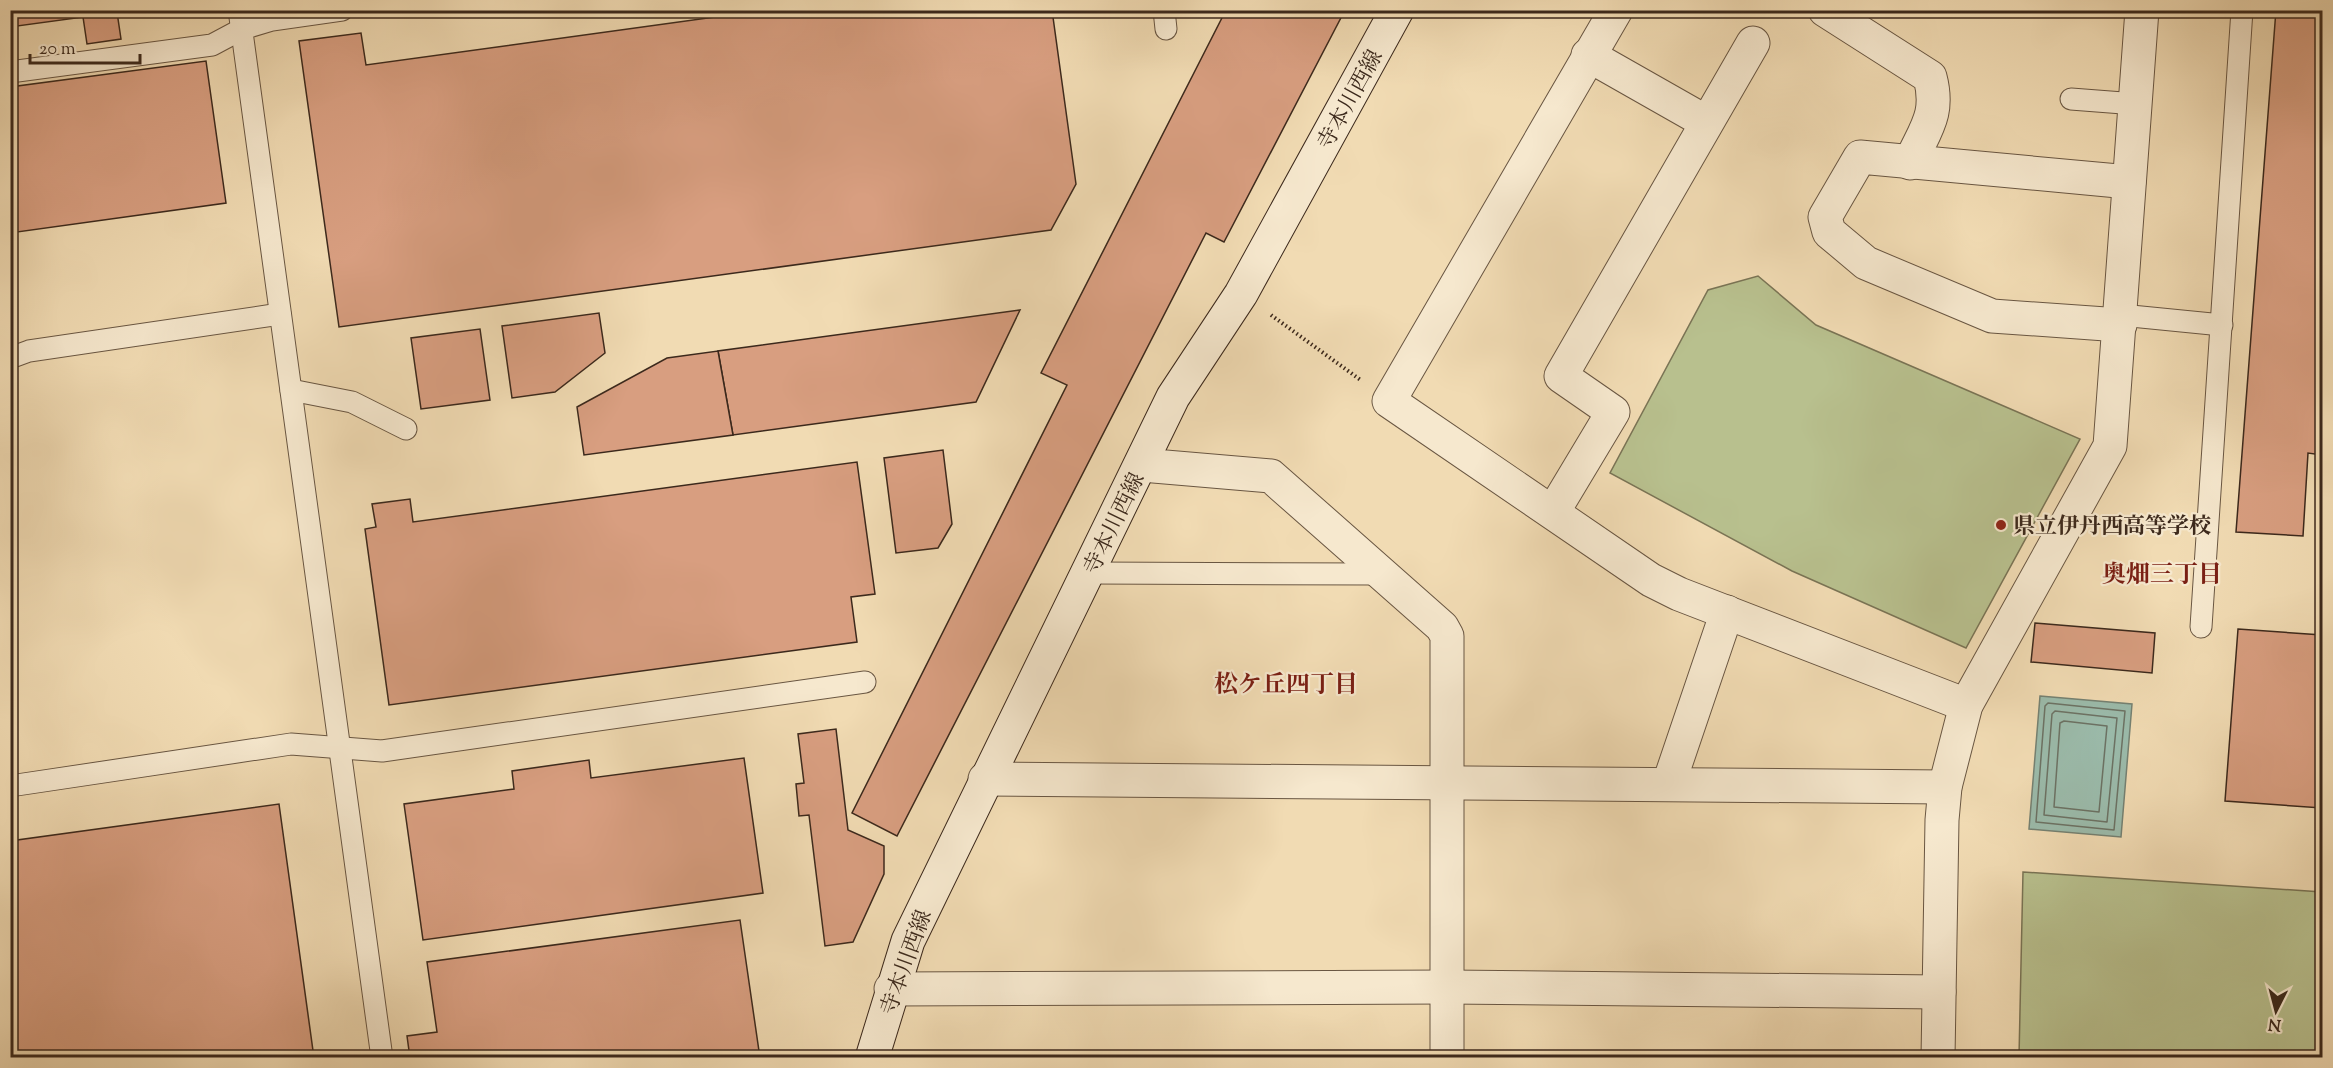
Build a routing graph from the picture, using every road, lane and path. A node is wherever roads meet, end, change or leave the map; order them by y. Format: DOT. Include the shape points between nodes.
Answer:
graph roads {
  1 [pos="342,10"];
  2 [pos="1398,10"];
  3 [pos="1616,10"];
  4 [pos="1825,10"];
  5 [pos="2142,10"];
  6 [pos="2241,10"];
  7 [pos="240,20"];
  8 [pos="1753,43"];
  9 [pos="1588,55"];
  10 [pos="10,72"];
  11 [pos="2071,99"];
  12 [pos="2136,104"];
  13 [pos="1706,122"];
  14 [pos="1910,163"];
  15 [pos="2129,182"];
  16 [pos="1241,294"];
  17 [pos="280,314"];
  18 [pos="2121,320"];
  19 [pos="2222,325"];
  20 [pos="10,358"];
  21 [pos="291,390"];
  22 [pos="1389,400"];
  23 [pos="406,429"];
  24 [pos="1142,465"];
  25 [pos="1553,512"];
  26 [pos="1089,573"];
  27 [pos="1378,574"];
  28 [pos="1728,612"];
  29 [pos="2201,627"];
  30 [pos="866,682"];
  31 [pos="1966,705"];
  32 [pos="339,746"];
  33 [pos="985,779"];
  34 [pos="1448,782"];
  35 [pos="1669,783"];
  36 [pos="10,786"];
  37 [pos="1945,787"];
  38 [pos="1448,987"];
  39 [pos="891,989"];
  40 [pos="1939,992"];
  41 [pos="382,1058"];
  42 [pos="872,1058"];
  43 [pos="1448,1058"];
  44 [pos="1938,1058"];
  1 -- 7 [label="lane" via="272,20"];
  2 -- 16 [label="street, 寺本川西線"];
  3 -- 9 [label="street"];
  4 -- 14 [label="street" via="1930,77 1935,109"];
  5 -- 12 [label="street"];
  6 -- 19 [label="lane"];
  7 -- 10 [label="lane" via="212,45"];
  7 -- 17 [label="lane"];
  8 -- 13 [label="street"];
  9 -- 13 [label="street"];
  9 -- 22 [label="street"];
  11 -- 12 [label="lane"];
  12 -- 15 [label="street"];
  13 -- 25 [label="street" via="1561,376 1613,412"];
  14 -- 15 [label="street"];
  14 -- 18 [label="street" via="1860,157 1825,217 1829,232 1866,263 1992,316"];
  15 -- 18 [label="street"];
  16 -- 22 [label="path"];
  16 -- 24 [label="street, 寺本川西線" via="1173,397"];
  17 -- 20 [label="lane" via="29,351"];
  17 -- 21 [label="lane"];
  18 -- 19 [label="lane"];
  18 -- 31 [label="street" via="2110,446"];
  19 -- 29 [label="lane"];
  21 -- 23 [label="lane" via="352,402"];
  21 -- 32 [label="lane"];
  22 -- 25 [label="street"];
  24 -- 26 [label="street, 寺本川西線"];
  24 -- 27 [label="street" via="1270,476"];
  25 -- 28 [label="street" via="1651,580"];
  26 -- 27 [label="lane"];
  26 -- 33 [label="street, 寺本川西線"];
  27 -- 34 [label="street" via="1442,627 1447,636"];
  28 -- 31 [label="street"];
  28 -- 35 [label="street"];
  30 -- 32 [label="lane" via="382,751"];
  31 -- 37 [label="street"];
  32 -- 36 [label="lane" via="291,744"];
  32 -- 41 [label="lane"];
  33 -- 34 [label="street"];
  33 -- 39 [label="street, 寺本川西線" via="908,941"];
  34 -- 35 [label="street"];
  34 -- 38 [label="street"];
  35 -- 37 [label="street"];
  37 -- 40 [label="street" via="1941,820"];
  38 -- 39 [label="street"];
  38 -- 40 [label="street"];
  38 -- 43 [label="street"];
  39 -- 42 [label="street, 寺本川西線"];
  40 -- 44 [label="street"];
}
